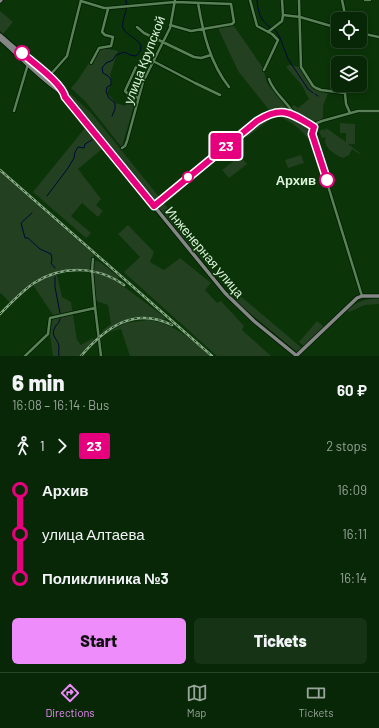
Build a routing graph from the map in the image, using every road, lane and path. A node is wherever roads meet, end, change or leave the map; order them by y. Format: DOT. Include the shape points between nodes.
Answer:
graph roads {
  1 [pos="81,0"];
  2 [pos="250,0"];
  3 [pos="282,0"];
  4 [pos="299,0"];
  5 [pos="342,0"];
  6 [pos="364,0"];
  7 [pos="370,0"];
  8 [pos="175,1"];
  9 [pos="198,3"];
  10 [pos="108,8"];
  11 [pos="345,12"];
  12 [pos="283,15"];
  13 [pos="300,17"];
  14 [pos="170,24"];
  15 [pos="331,26"];
  16 [pos="137,27"];
  17 [pos="202,30"];
  18 [pos="268,32"];
  19 [pos="367,34"];
  20 [pos="0,35"];
  21 [pos="379,37"];
  22 [pos="0,39"];
  23 [pos="163,42"];
  24 [pos="211,55"];
  25 [pos="153,61"];
  26 [pos="91,63"];
  27 [pos="28,64"];
  28 [pos="136,67"];
  29 [pos="264,70"];
  30 [pos="50,78"];
  31 [pos="269,79"];
  32 [pos="57,84"];
  33 [pos="53,87"];
  34 [pos="229,87"];
  35 [pos="64,94"];
  36 [pos="220,95"];
  37 [pos="138,99"];
  38 [pos="14,111"];
  39 [pos="379,111"];
  40 [pos="350,113"];
  41 [pos="294,115"];
  42 [pos="314,127"];
  43 [pos="122,148"];
  44 [pos="154,206"];
  45 [pos="93,259"];
  46 [pos="362,296"];
  47 [pos="379,296"];
  48 [pos="96,308"];
  49 [pos="25,356"];
  50 [pos="101,356"];
  51 [pos="296,356"];
  1 -- 10 [label="street"];
  1 -- 30 [label="street" via="68,56"];
  2 -- 18 [label="street" via="257,26"];
  3 -- 12 [label="street"];
  4 -- 13 [label="street"];
  5 -- 11 [label="street"];
  6 -- 7 [label="street"];
  8 -- 9 [label="street"];
  8 -- 10 [label="street"];
  8 -- 14 [label="street, улица Крупской"];
  9 -- 17 [label="street"];
  9 -- 17 [label="street" via="231,4 234,22"];
  10 -- 26 [label="street" via="102,32 113,37 111,46 99,48"];
  12 -- 13 [label="street"];
  12 -- 18 [label="street" via="281,23"];
  13 -- 15 [label="street"];
  13 -- 40 [label="street" via="301,67 316,88 345,93"];
  14 -- 17 [label="street" via="191,31"];
  14 -- 23 [label="street, улица Крупской"];
  16 -- 23 [label="street"];
  17 -- 24 [label="street"];
  18 -- 29 [label="street" via="276,37 278,42"];
  19 -- 21 [label="street"];
  20 -- 30 [label="main road, Инженерная улица"];
  22 -- 27 [label="main road, Инженерная улица"];
  23 -- 24 [label="street" via="194,57"];
  23 -- 25 [label="street, улица Крупской"];
  24 -- 34 [label="street" via="221,77"];
  25 -- 36 [label="street"];
  25 -- 37 [label="street, улица Крупской"];
  27 -- 33 [label="main road, Инженерная улица"];
  27 -- 38 [label="street"];
  28 -- 37 [label="street" via="125,91"];
  30 -- 32 [label="main road, Инженерная улица"];
  31 -- 41 [label="street"];
  32 -- 33 [label="main road"];
  32 -- 35 [label="main road, Инженерная улица"];
  33 -- 35 [label="main road, Инженерная улица"];
  35 -- 44 [label="main road, Инженерная улица"];
  37 -- 43 [label="street, улица Крупской" via="127,141"];
  39 -- 40 [label="street"];
  40 -- 42 [label="street" via="322,121"];
  41 -- 42 [label="street"];
  41 -- 44 [label="street" via="273,112 257,121"];
  42 -- 46 [label="street" via="312,134"];
  44 -- 51 [label="main road, Инженерная улица" via="232,301"];
  45 -- 48 [label="street"];
  46 -- 47 [label="main road"];
  46 -- 51 [label="main road" via="354,300"];
  48 -- 49 [label="street" via="50,318 48,334"];
  48 -- 50 [label="street"];
}
